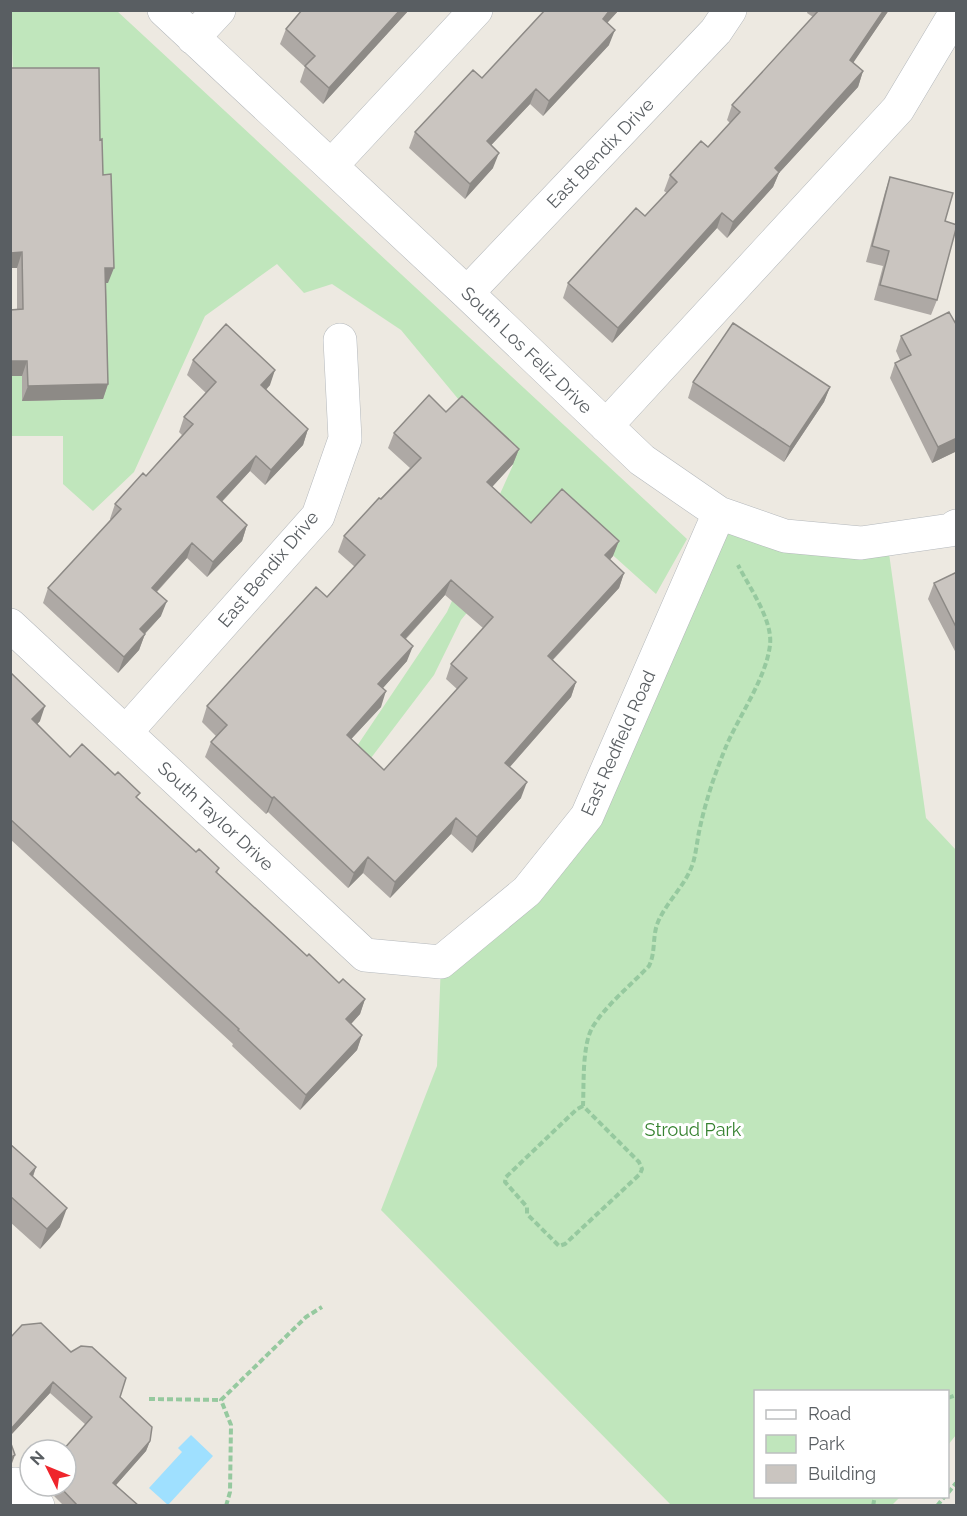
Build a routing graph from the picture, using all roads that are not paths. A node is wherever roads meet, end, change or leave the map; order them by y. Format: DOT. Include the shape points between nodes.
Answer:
graph roads {
  1 [pos="164,10"];
  2 [pos="219,10"];
  3 [pos="476,10"];
  4 [pos="730,10"];
  5 [pos="957,12"];
  6 [pos="193,38"];
  7 [pos="331,166"];
  8 [pos="467,293"];
  9 [pos="340,340"];
  10 [pos="606,426"];
  11 [pos="719,513"];
  12 [pos="957,526"];
  13 [pos="10,625"];
  14 [pos="126,732"];
  15 [pos="441,962"];
  16 [pos="10,1489"];
  17 [pos="38,1506"];
  1 -- 6 [label="street, South Los Feliz Drive"];
  2 -- 6 [label="street"];
  3 -- 7 [label="street"];
  4 -- 8 [label="street, East Bendix Drive" via="716,31"];
  5 -- 10 [label="street" via="898,109"];
  6 -- 7 [label="street, South Los Feliz Drive"];
  7 -- 8 [label="street, South Los Feliz Drive"];
  8 -- 10 [label="street, South Los Feliz Drive"];
  9 -- 14 [label="street, East Bendix Drive" via="345,439 318,516"];
  10 -- 11 [label="street, South Los Feliz Drive" via="642,460"];
  11 -- 12 [label="street, South Los Feliz Drive" via="785,536 861,543"];
  11 -- 15 [label="street, East Redfield Road" via="587,816 527,891"];
  13 -- 14 [label="street, South Taylor Drive"];
  14 -- 15 [label="street, South Taylor Drive" via="365,955"];
  16 -- 17 [label="street" via="15,1484"];
}
